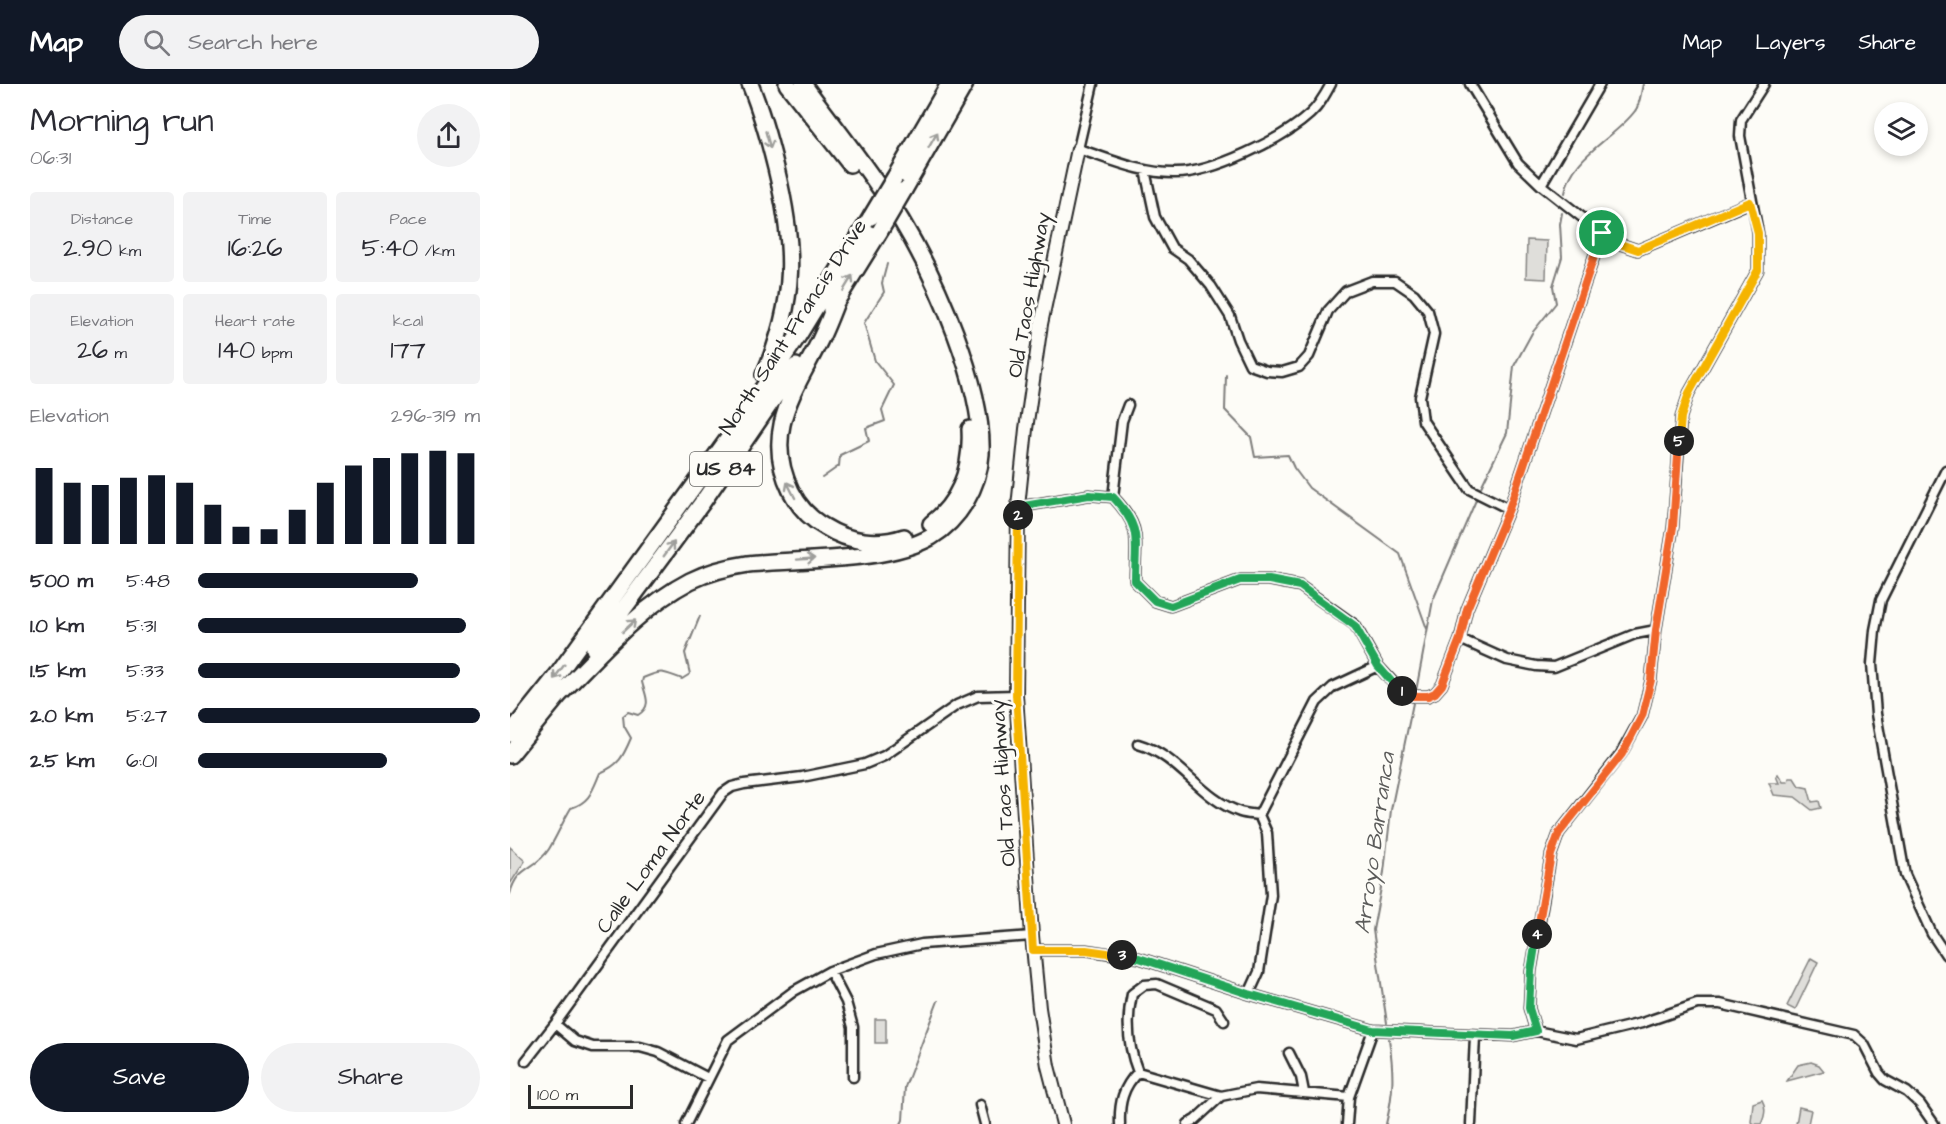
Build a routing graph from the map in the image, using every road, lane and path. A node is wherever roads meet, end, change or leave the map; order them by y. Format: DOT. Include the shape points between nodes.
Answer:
graph roads {
  1 [pos="750,84"];
  2 [pos="787,84"];
  3 [pos="803,84"];
  4 [pos="949,84"];
  5 [pos="965,84"];
  6 [pos="1093,84"];
  7 [pos="1331,84"];
  8 [pos="1470,84"];
  9 [pos="1600,84"];
  10 [pos="1764,84"];
  11 [pos="1078,149"];
  12 [pos="1145,170"];
  13 [pos="1541,185"];
  14 [pos="1750,202"];
  15 [pos="1602,233"];
  16 [pos="836,302"];
  17 [pos="1128,405"];
  18 [pos="741,421"];
  19 [pos="1946,470"];
  20 [pos="1113,497"];
  21 [pos="1018,507"];
  22 [pos="1509,509"];
  23 [pos="1656,630"];
  24 [pos="1460,639"];
  25 [pos="1378,666"];
  26 [pos="1016,695"];
  27 [pos="558,696"];
  28 [pos="510,734"];
  29 [pos="1138,744"];
  30 [pos="510,755"];
  31 [pos="1259,815"];
  32 [pos="1032,936"];
  33 [pos="1033,950"];
  34 [pos="1946,955"];
  35 [pos="830,971"];
  36 [pos="1249,994"];
  37 [pos="1224,1021"];
  38 [pos="555,1024"];
  39 [pos="1373,1030"];
  40 [pos="1536,1031"];
  41 [pos="1475,1036"];
  42 [pos="1289,1053"];
  43 [pos="526,1061"];
  44 [pos="1138,1072"];
  45 [pos="853,1077"];
  46 [pos="708,1078"];
  47 [pos="1304,1092"];
  48 [pos="1221,1096"];
  49 [pos="1349,1096"];
  50 [pos="980,1105"];
  51 [pos="686,1124"];
  52 [pos="985,1124"];
  53 [pos="1063,1124"];
  54 [pos="1120,1124"];
  55 [pos="1188,1124"];
  56 [pos="1347,1124"];
  57 [pos="1471,1124"];
  58 [pos="1934,1124"];
  1 -- 18 [label="highway, one-way" via="787,212 791,258 787,306 774,352"];
  2 -- 16 [label="highway, one-way" via="872,192 914,261 937,312 970,425 967,473 958,494 939,518 915,534 886,542 860,541 821,525 794,497 783,469 780,435 785,410"];
  27 -- 3 [label="highway, one-way" via="639,617 692,580 748,564 884,553 917,544 954,517 976,479 981,445 975,401 956,338 926,264 876,183"];
  4 -- 18 [label="highway, North Saint Francis Drive / US 84, bridge" via="792,345"];
  16 -- 5 [label="highway, North Saint Francis Drive / US 84, one-way, bridge"];
  6 -- 11 [label="street, Old Taos Highway"];
  7 -- 12 [label="street" via="1311,114 1296,126 1239,156 1209,168 1177,173"];
  8 -- 13 [label="street" via="1518,163"];
  9 -- 13 [label="street"];
  10 -- 14 [label="street" via="1741,120"];
  11 -- 12 [label="street"];
  11 -- 21 [label="street, Old Taos Highway" via="1041,324"];
  12 -- 22 [label="street" via="1155,217 1172,248 1211,286 1230,316 1250,364 1282,372 1299,367 1309,356 1328,311 1347,291 1372,281 1395,281 1413,294 1428,311 1434,334 1420,397 1423,421 1469,489"];
  13 -- 15 [label="street"];
  14 -- 15 [label="street" via="1638,250"];
  14 -- 23 [label="street" via="1758,233 1758,270 1689,393 1681,417 1673,527"];
  15 -- 22 [label="street"];
  27 -- 16 [label="highway, North Saint Francis Drive / US 84, one-way" via="702,503"];
  17 -- 20 [label="street" via="1122,421"];
  18 -- 28 [label="highway, North Saint Francis Drive / US 84, one-way"];
  19 -- 34 [label="street" via="1881,600 1872,664 1876,714 1905,875"];
  20 -- 21 [label="street" via="1089,495"];
  20 -- 25 [label="street" via="1128,513 1136,530 1135,581 1155,601 1171,606 1240,580 1300,586 1355,626"];
  21 -- 26 [label="street, Old Taos Highway"];
  22 -- 24 [label="street" via="1467,609"];
  23 -- 24 [label="street" via="1635,634 1554,667 1507,660"];
  23 -- 40 [label="street" via="1651,680 1642,716 1622,754 1559,833 1551,855 1531,971 1529,1008"];
  24 -- 25 [label="street" via="1442,685 1428,696 1412,696 1398,689"];
  25 -- 31 [label="street" via="1333,687 1317,702"];
  26 -- 32 [label="street, Old Taos Highway"];
  26 -- 38 [label="street, Calle Loma Norte" via="978,696 957,705 891,752 865,764 744,784 723,793"];
  27 -- 30 [label="highway, North Saint Francis Drive / US 84"];
  29 -- 31 [label="street" via="1154,748 1172,760 1218,801 1240,813"];
  31 -- 36 [label="street" via="1267,833 1271,895 1259,972"];
  32 -- 33 [label="street, Old Taos Highway"];
  32 -- 35 [label="street" via="922,944 876,954"];
  33 -- 36 [label="street" via="1086,950 1139,958"];
  33 -- 53 [label="street, Old Taos Highway" via="1048,1066"];
  35 -- 45 [label="street" via="846,1002 853,1027"];
  35 -- 46 [label="street" via="794,991 728,1040"];
  36 -- 39 [label="street"];
  37 -- 44 [label="street" via="1216,1009 1203,1002 1157,984 1144,986 1132,994 1129,1010 1129,1039"];
  38 -- 43 [label="street, Calle Loma Norte"];
  38 -- 46 [label="street" via="575,1041 593,1047 640,1047 658,1052"];
  39 -- 41 [label="street"];
  39 -- 49 [label="street"];
  40 -- 41 [label="street" via="1513,1036"];
  40 -- 58 [label="street" via="1576,1039 1697,1004 1720,1004 1854,1035 1864,1044 1879,1074 1907,1092"];
  41 -- 57 [label="street"];
  42 -- 47 [label="street"];
  44 -- 48 [label="street"];
  44 -- 54 [label="street" via="1120,1099"];
  46 -- 51 [label="street"];
  47 -- 48 [label="street" via="1256,1089"];
  47 -- 49 [label="street"];
  48 -- 55 [label="street"];
  49 -- 56 [label="street"];
  50 -- 52 [label="street"];
}
